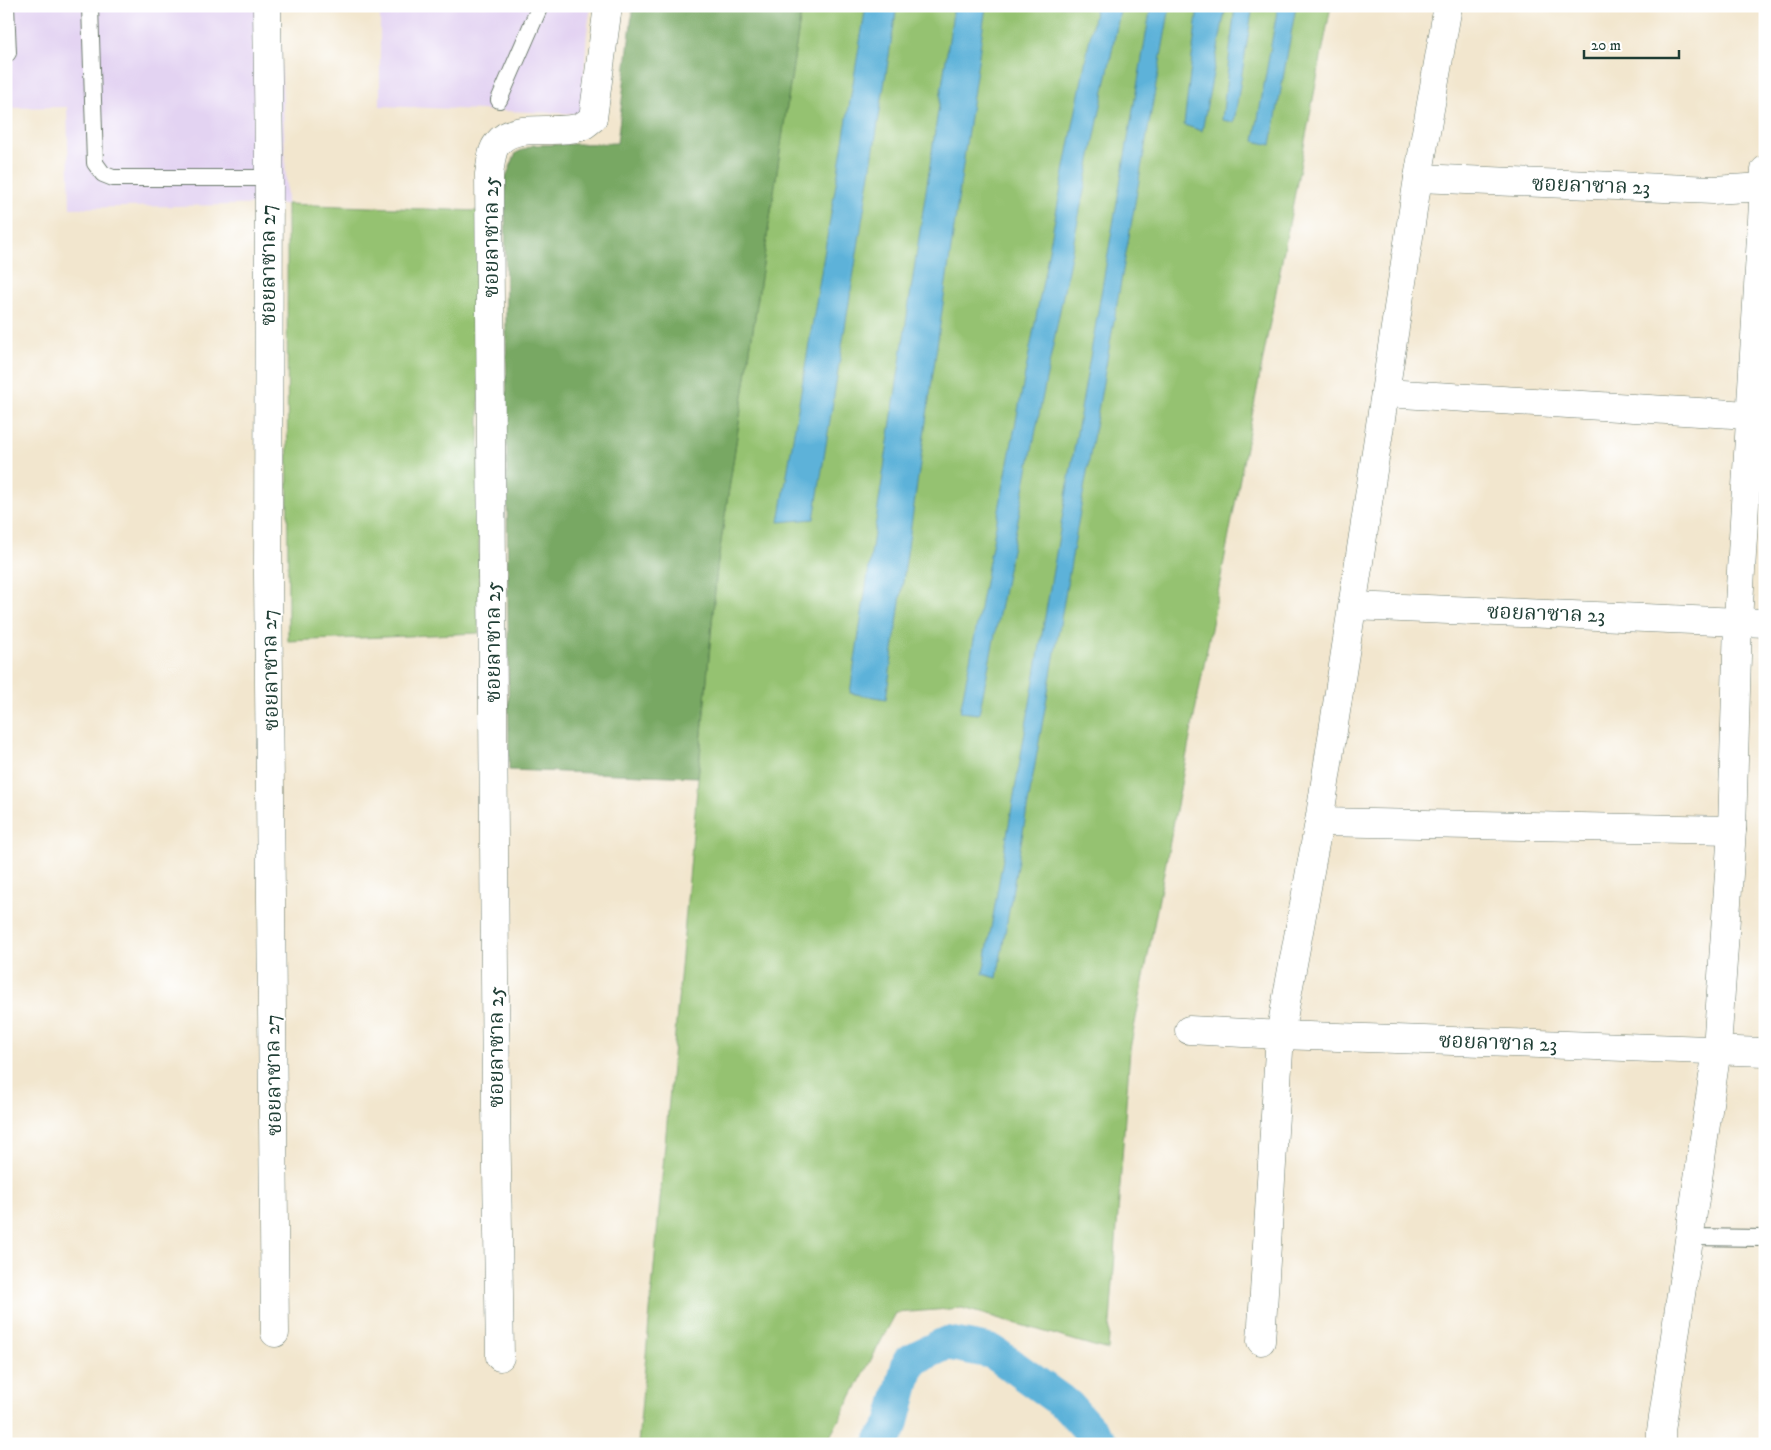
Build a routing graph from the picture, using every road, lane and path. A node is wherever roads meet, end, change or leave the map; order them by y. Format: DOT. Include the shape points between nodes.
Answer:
graph roads {
  1 [pos="6,6"];
  2 [pos="90,6"];
  3 [pos="266,6"];
  4 [pos="540,6"];
  5 [pos="608,6"];
  6 [pos="1448,6"];
  7 [pos="6,53"];
  8 [pos="499,100"];
  9 [pos="268,178"];
  10 [pos="1418,178"];
  11 [pos="1765,181"];
  12 [pos="1385,393"];
  13 [pos="1757,416"];
  14 [pos="1353,606"];
  15 [pos="1738,621"];
  16 [pos="1765,623"];
  17 [pos="1319,822"];
  18 [pos="1732,830"];
  19 [pos="1189,1030"];
  20 [pos="1280,1035"];
  21 [pos="1717,1049"];
  22 [pos="1765,1052"];
  23 [pos="1689,1237"];
  24 [pos="1765,1238"];
  25 [pos="276,1333"];
  26 [pos="1261,1341"];
  27 [pos="500,1357"];
  28 [pos="1661,1437"];
  1 -- 7 [label="lane"];
  2 -- 9 [label="lane" via="95,164 103,174 113,178"];
  3 -- 9 [label="street, ซอยลาซาล 27"];
  4 -- 8 [label="lane"];
  5 -- 27 [label="street, ซอยลาซาล 25" via="593,118 575,129 510,134 494,149 489,174"];
  6 -- 10 [label="street"];
  9 -- 25 [label="street, ซอยลาซาล 27" via="268,574"];
  10 -- 11 [label="street, ซอยลาซาล 23" via="1713,190"];
  10 -- 12 [label="street"];
  11 -- 13 [label="street, ซอยลาซาล 23"];
  12 -- 13 [label="street"];
  12 -- 14 [label="street"];
  13 -- 15 [label="street, ซอยลาซาล 23"];
  14 -- 15 [label="street, ซอยลาซาล 23"];
  14 -- 17 [label="street"];
  15 -- 16 [label="street, ซอยลาซาล 23"];
  15 -- 18 [label="street, ซอยลาซาล 23"];
  17 -- 18 [label="street"];
  17 -- 20 [label="street"];
  18 -- 21 [label="street, ซอยลาซาล 23"];
  19 -- 20 [label="street, ซอยลาซาล 23"];
  20 -- 21 [label="street, ซอยลาซาล 23"];
  20 -- 26 [label="street"];
  21 -- 22 [label="street, ซอยลาซาล 23"];
  21 -- 23 [label="street, ซอยลาซาล 23"];
  23 -- 24 [label="lane"];
  23 -- 28 [label="street, ซอยลาซาล 23"];
}
